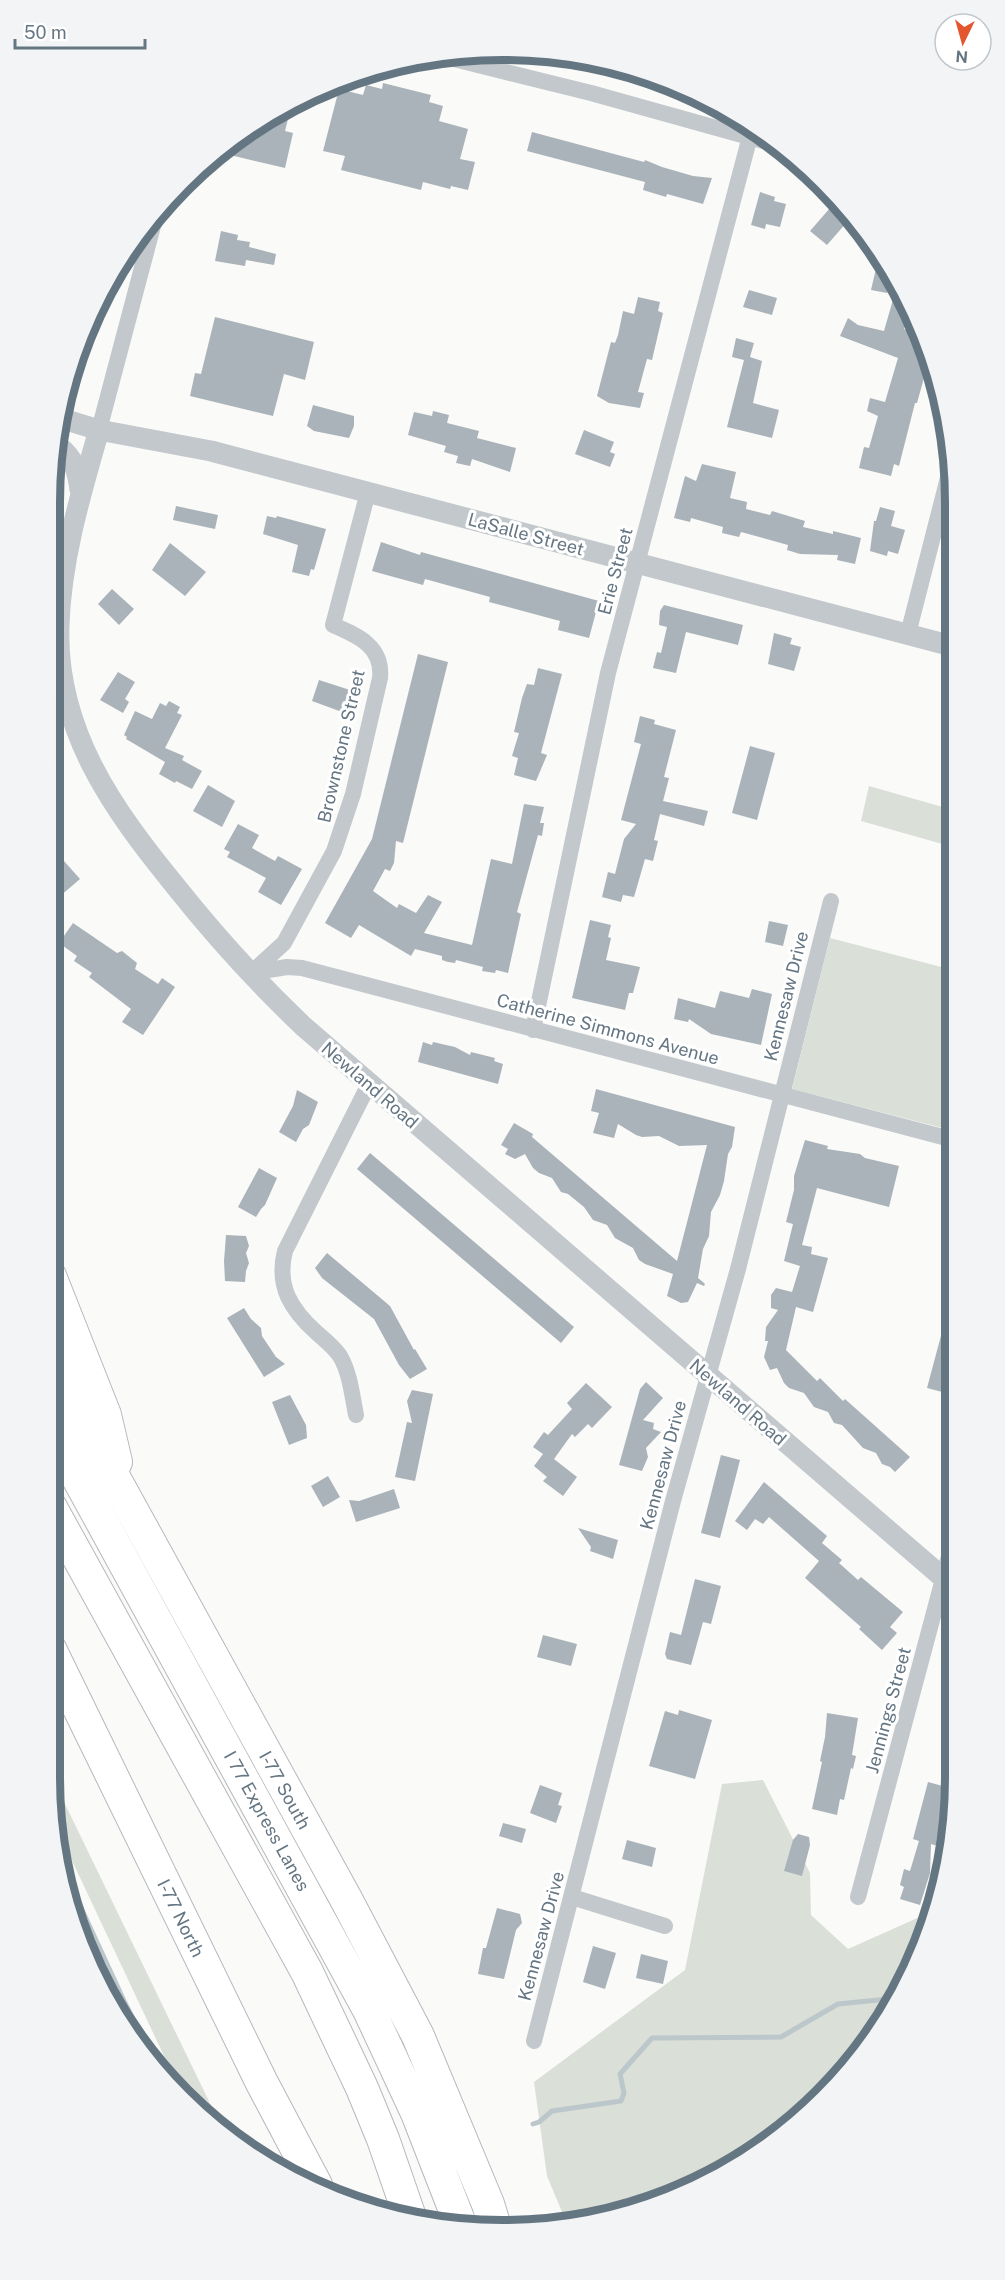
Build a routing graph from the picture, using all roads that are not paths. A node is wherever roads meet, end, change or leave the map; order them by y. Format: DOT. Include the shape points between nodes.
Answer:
graph roads {
  1 [pos="493,60"];
  2 [pos="736,127"];
  3 [pos="750,136"];
  4 [pos="151,233"];
  5 [pos="68,421"];
  6 [pos="99,430"];
  7 [pos="66,434"];
  8 [pos="63,451"];
  9 [pos="945,491"];
  10 [pos="368,492"];
  11 [pos="81,496"];
  12 [pos="637,563"];
  13 [pos="60,617"];
  14 [pos="908,634"];
  15 [pos="60,641"];
  16 [pos="945,644"];
  17 [pos="831,901"];
  18 [pos="251,973"];
  19 [pos="532,1030"];
  20 [pos="369,1084"];
  21 [pos="781,1094"];
  22 [pos="945,1138"];
  23 [pos="60,1301"];
  24 [pos="708,1376"];
  25 [pos="60,1380"];
  26 [pos="356,1414"];
  27 [pos="60,1445"];
  28 [pos="124,1498"];
  29 [pos="60,1524"];
  30 [pos="945,1580"];
  31 [pos="945,1597"];
  32 [pos="60,1669"];
  33 [pos="858,1897"];
  34 [pos="572,1898"];
  35 [pos="665,1926"];
  36 [pos="534,2041"];
  37 [pos="262,2083"];
  38 [pos="293,2167"];
  39 [pos="311,2176"];
  40 [pos="407,2209"];
  41 [pos="458,2217"];
  42 [pos="492,2217"];
  1 -- 2 [label="street"];
  3 -- 12 [label="street, Erie Street"];
  4 -- 6 [label="street"];
  5 -- 6 [label="street, LaSalle Street"];
  6 -- 7 [label="street, LaSalle Street"];
  6 -- 10 [label="street, LaSalle Street" via="212,451"];
  6 -- 11 [label="street, Newland Road"];
  8 -- 11 [label="street" via="76,468"];
  9 -- 14 [label="street"];
  10 -- 12 [label="street, LaSalle Street"];
  10 -- 18 [label="street, Brownstone Street" via="333,625 371,645 380,664 353,794 334,851 284,944"];
  11 -- 13 [label="street, Newland Road" via="65,566"];
  12 -- 14 [label="street, LaSalle Street"];
  12 -- 19 [label="street, Erie Street" via="608,673"];
  14 -- 16 [label="street, LaSalle Street"];
  15 -- 18 [label="street, Newland Road" via="63,682 76,732 99,781 126,824"];
  17 -- 21 [label="street, Kennesaw Drive"];
  18 -- 19 [label="street, Catherine Simmons Avenue" via="302,968"];
  18 -- 20 [label="street, Newland Road"];
  19 -- 21 [label="street, Catherine Simmons Avenue"];
  20 -- 24 [label="street, Newland Road"];
  20 -- 26 [label="street" via="285,1251 282,1271 291,1305 334,1348 346,1369"];
  21 -- 22 [label="street, Catherine Simmons Avenue"];
  21 -- 24 [label="street, Kennesaw Drive"];
  23 -- 28 [label="highway" via="105,1415"];
  24 -- 30 [label="street, Newland Road"];
  24 -- 34 [label="street, Kennesaw Drive"];
  25 -- 28 [label="highway, I-77 South"];
  27 -- 41 [label="highway, I 77 Express Lanes" via="369,2010 417,2113"];
  28 -- 42 [label="highway, I-77 South" via="418,2036"];
  29 -- 40 [label="highway, I 77 Express Lanes" via="307,1972 362,2088"];
  31 -- 33 [label="street, Jennings Street"];
  32 -- 37 [label="highway, I-77 North"];
  34 -- 35 [label="street"];
  34 -- 36 [label="street, Kennesaw Drive"];
  37 -- 38 [label="highway"];
  37 -- 39 [label="highway, I-77 North"];
}
